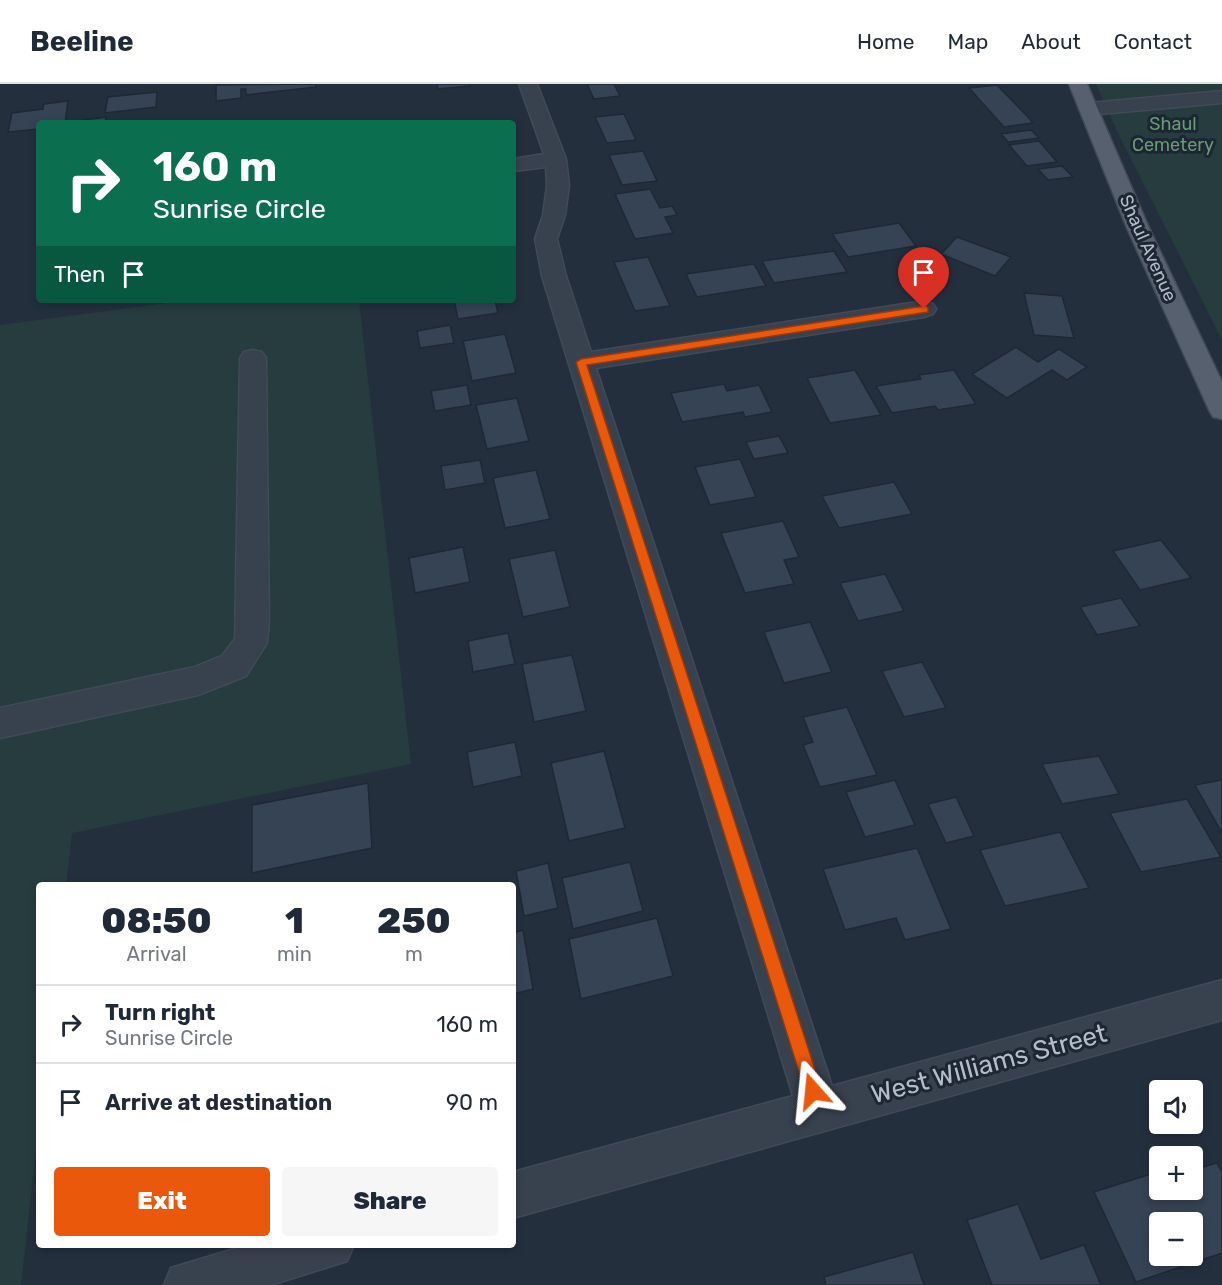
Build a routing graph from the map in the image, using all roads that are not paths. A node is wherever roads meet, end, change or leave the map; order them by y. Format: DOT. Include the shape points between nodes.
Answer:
graph roads {
  1 [pos="528,84"];
  2 [pos="1078,84"];
  3 [pos="1222,96"];
  4 [pos="1089,109"];
  5 [pos="556,159"];
  6 [pos="516,165"];
  7 [pos="924,309"];
  8 [pos="253,358"];
  9 [pos="581,362"];
  10 [pos="1222,410"];
  11 [pos="0,723"];
  12 [pos="1222,1000"];
  13 [pos="819,1110"];
  14 [pos="516,1194"];
  15 [pos="320,1248"];
  16 [pos="188,1285"];
  1 -- 5 [label="street"];
  2 -- 4 [label="main road, Shaul Avenue"];
  3 -- 4 [label="street"];
  4 -- 10 [label="main road, Shaul Avenue" via="1138,228"];
  5 -- 6 [label="street"];
  5 -- 9 [label="street" via="558,186 546,239"];
  7 -- 9 [label="street"];
  8 -- 11 [label="street" via="251,643 234,666 198,681"];
  9 -- 13 [label="street"];
  12 -- 13 [label="street, West Williams Street"];
  13 -- 14 [label="street, West Williams Street"];
  15 -- 16 [label="street"];
}
